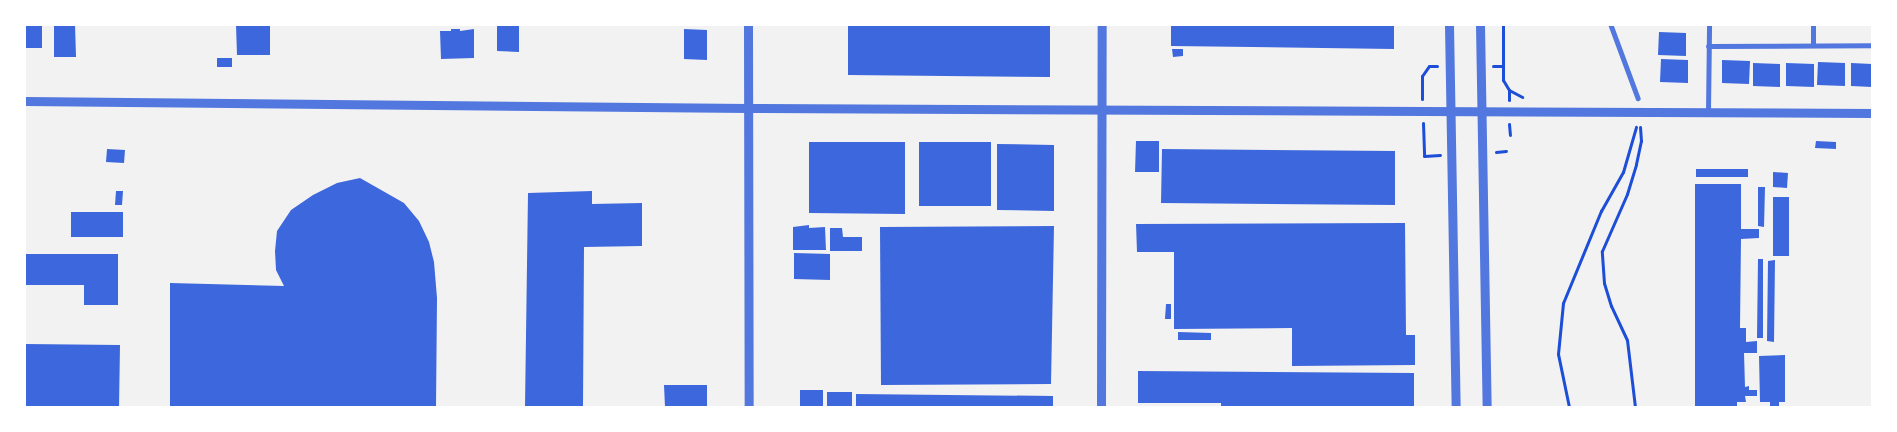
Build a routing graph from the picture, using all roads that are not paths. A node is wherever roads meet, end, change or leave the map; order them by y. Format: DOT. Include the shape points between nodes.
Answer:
graph roads {
  1 [pos="748,25"];
  2 [pos="1102,25"];
  3 [pos="1449,25"];
  4 [pos="1480,25"];
  5 [pos="1611,25"];
  6 [pos="1709,25"];
  7 [pos="1813,25"];
  8 [pos="1813,45"];
  9 [pos="1872,45"];
  10 [pos="1708,46"];
  11 [pos="1638,98"];
  12 [pos="25,101"];
  13 [pos="748,108"];
  14 [pos="1102,110"];
  15 [pos="1481,111"];
  16 [pos="1450,112"];
  17 [pos="1708,112"];
  18 [pos="1872,113"];
  19 [pos="749,407"];
  20 [pos="1101,407"];
  21 [pos="1456,407"];
  22 [pos="1487,407"];
  1 -- 13 [label="street"];
  2 -- 14 [label="street"];
  3 -- 16 [label="street"];
  4 -- 15 [label="street"];
  5 -- 11 [label="street"];
  6 -- 10 [label="street"];
  7 -- 8 [label="street"];
  8 -- 9 [label="street"];
  8 -- 10 [label="street"];
  10 -- 17 [label="street"];
  12 -- 13 [label="street"];
  13 -- 14 [label="street"];
  13 -- 19 [label="street"];
  14 -- 16 [label="street"];
  14 -- 20 [label="street"];
  15 -- 16 [label="street"];
  15 -- 17 [label="street"];
  15 -- 22 [label="street"];
  16 -- 21 [label="street"];
  17 -- 18 [label="street"];
}
